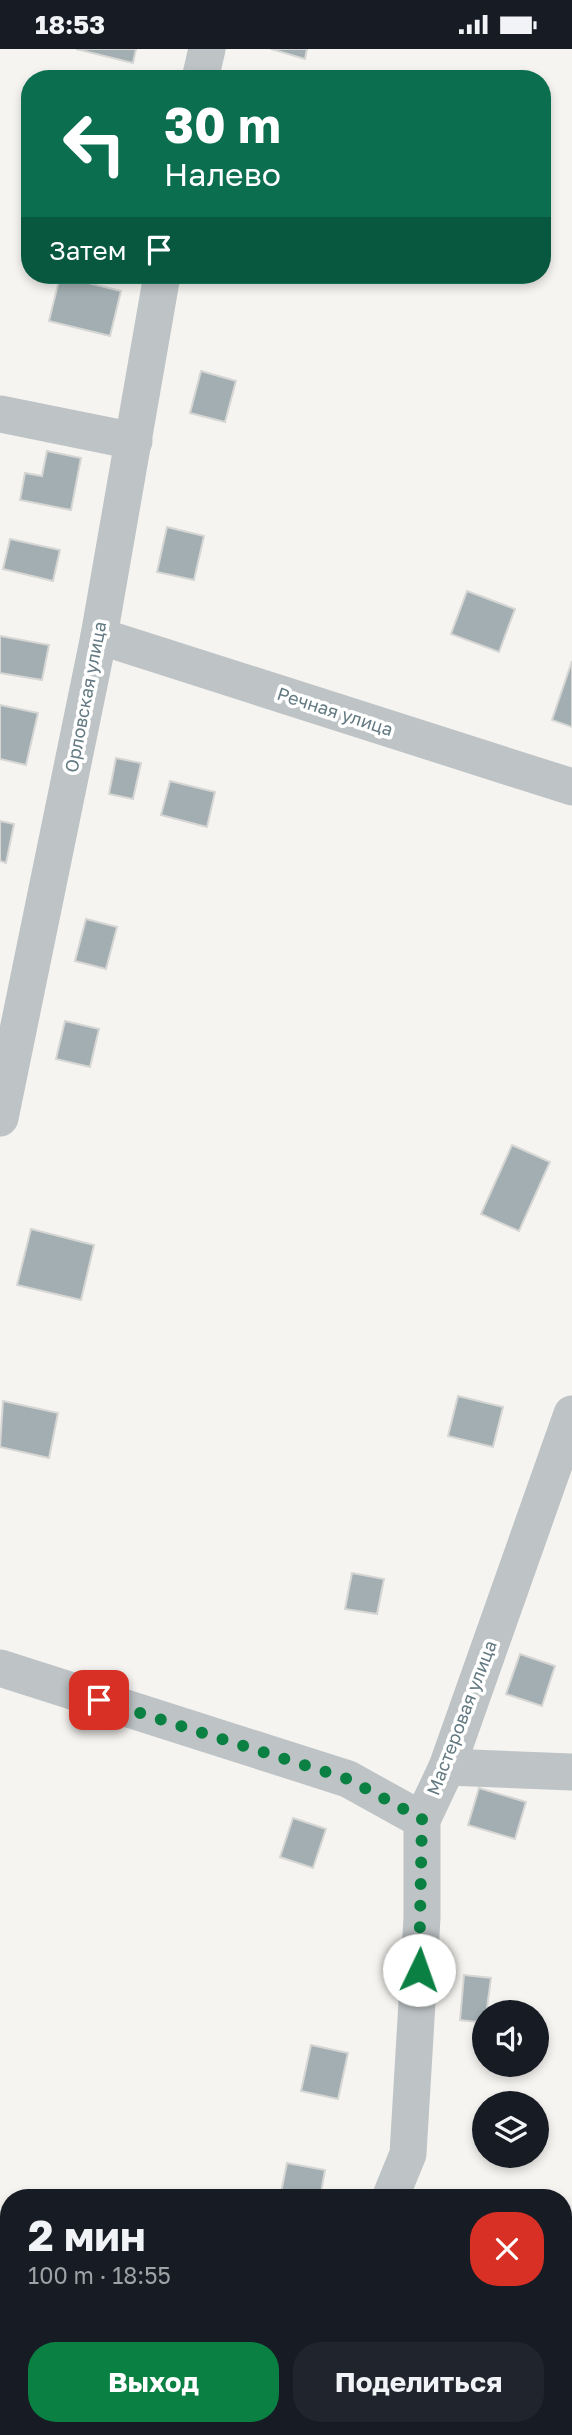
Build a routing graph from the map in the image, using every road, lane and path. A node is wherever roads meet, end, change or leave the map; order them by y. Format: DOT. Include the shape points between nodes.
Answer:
graph roads {
  1 [pos="207,49"];
  2 [pos="202,70"];
  3 [pos="160,284"];
  4 [pos="0,414"];
  5 [pos="134,441"];
  6 [pos="99,636"];
  7 [pos="572,787"];
  8 [pos="0,1118"];
  9 [pos="572,1414"];
  10 [pos="0,1668"];
  11 [pos="447,1767"];
  12 [pos="572,1772"];
  13 [pos="422,1819"];
  14 [pos="394,2189"];
  1 -- 2 [label="street"];
  3 -- 5 [label="street, Орловская улица"];
  4 -- 5 [label="street"];
  5 -- 6 [label="street, Орловская улица"];
  6 -- 7 [label="street, Речная улица"];
  6 -- 8 [label="street, Орловская улица"];
  9 -- 11 [label="street, Мастеровая улица"];
  10 -- 13 [label="street" via="348,1779"];
  11 -- 12 [label="street"];
  11 -- 13 [label="street, Мастеровая улица"];
  13 -- 14 [label="street, Мастеровая улица" via="422,1917 408,2154"];
}
